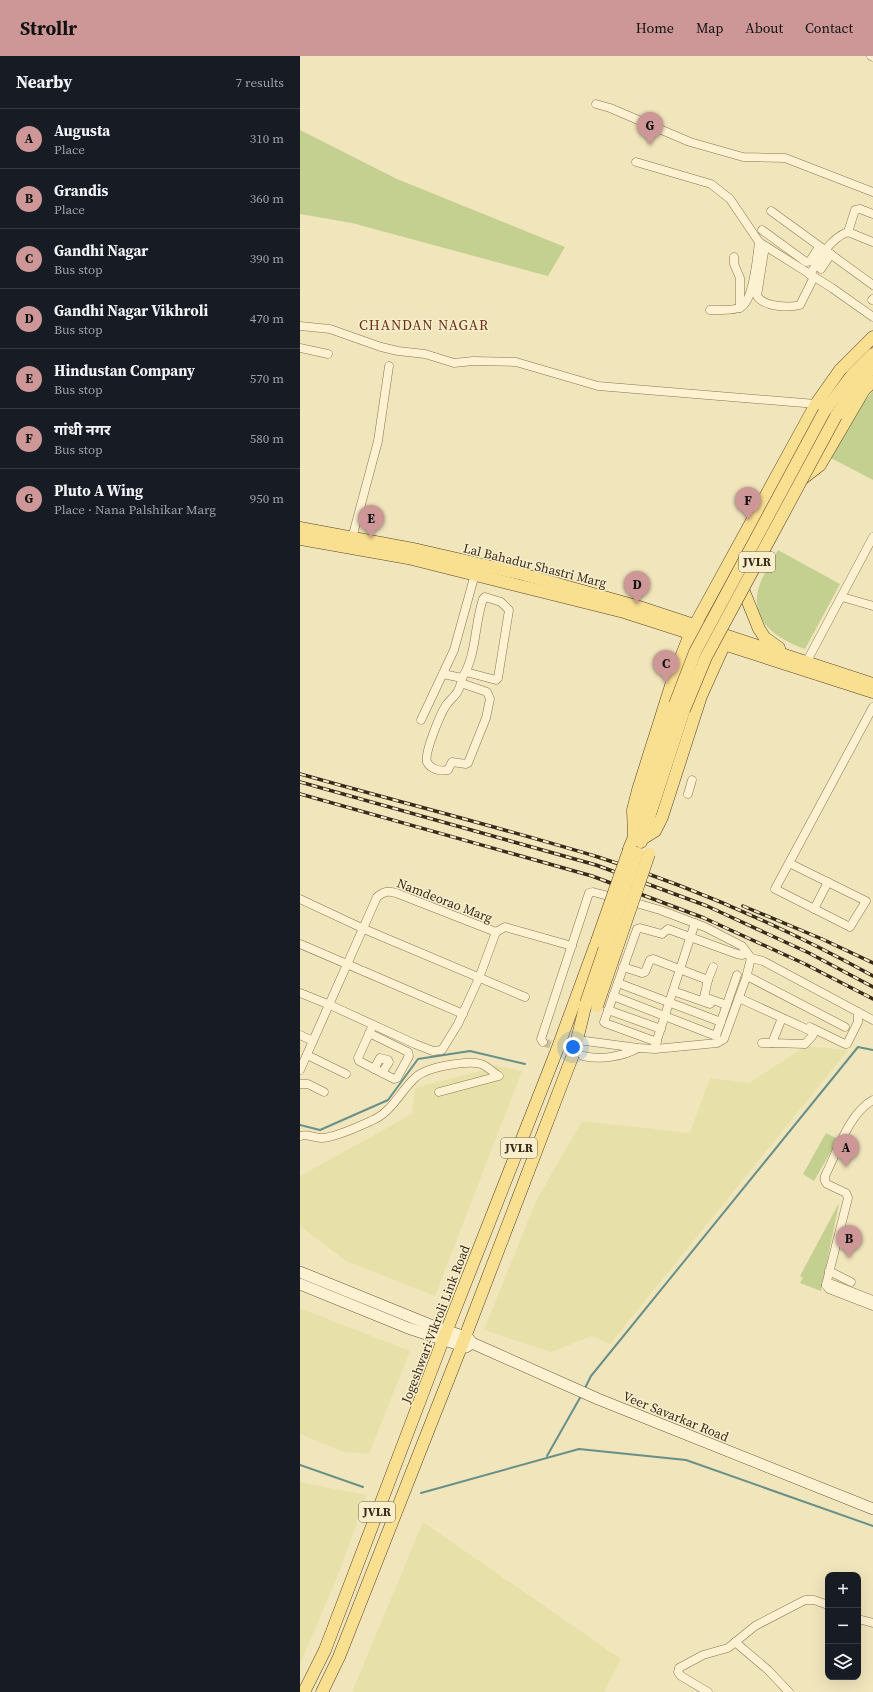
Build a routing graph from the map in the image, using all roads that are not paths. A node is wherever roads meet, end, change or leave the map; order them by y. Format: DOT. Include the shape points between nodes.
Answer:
graph roads {
  1 [pos="596,104"];
  2 [pos="636,162"];
  3 [pos="873,192"];
  4 [pos="770,210"];
  5 [pos="873,214"];
  6 [pos="762,230"];
  7 [pos="848,232"];
  8 [pos="873,242"];
  9 [pos="762,244"];
  10 [pos="825,250"];
  11 [pos="734,257"];
  12 [pos="821,268"];
  13 [pos="812,276"];
  14 [pos="873,285"];
  15 [pos="740,308"];
  16 [pos="710,310"];
  17 [pos="873,317"];
  18 [pos="300,326"];
  19 [pos="873,337"];
  20 [pos="300,348"];
  21 [pos="328,354"];
  22 [pos="873,354"];
  23 [pos="389,366"];
  24 [pos="873,367"];
  25 [pos="873,381"];
  26 [pos="820,408"];
  27 [pos="300,528"];
  28 [pos="873,537"];
  29 [pos="300,539"];
  30 [pos="350,543"];
  31 [pos="475,574"];
  32 [pos="740,582"];
  33 [pos="842,597"];
  34 [pos="873,606"];
  35 [pos="626,608"];
  36 [pos="693,629"];
  37 [pos="724,640"];
  38 [pos="788,655"];
  39 [pos="807,662"];
  40 [pos="443,674"];
  41 [pos="463,678"];
  42 [pos="873,684"];
  43 [pos="873,692"];
  44 [pos="873,706"];
  45 [pos="680,707"];
  46 [pos="421,720"];
  47 [pos="692,780"];
  48 [pos="688,794"];
  49 [pos="638,838"];
  50 [pos="634,851"];
  51 [pos="789,863"];
  52 [pos="828,882"];
  53 [pos="300,899"];
  54 [pos="814,909"];
  55 [pos="695,923"];
  56 [pos="364,929"];
  57 [pos="496,932"];
  58 [pos="691,937"];
  59 [pos="300,944"];
  60 [pos="572,946"];
  61 [pos="749,955"];
  62 [pos="348,965"];
  63 [pos="623,966"];
  64 [pos="713,967"];
  65 [pos="680,969"];
  66 [pos="737,975"];
  67 [pos="747,976"];
  68 [pos="479,978"];
  69 [pos="708,980"];
  70 [pos="618,983"];
  71 [pos="673,991"];
  72 [pos="300,993"];
  73 [pos="740,995"];
  74 [pos="613,996"];
  75 [pos="525,997"];
  76 [pos="703,999"];
  77 [pos="670,1003"];
  78 [pos="330,1005"];
  79 [pos="597,1006"];
  80 [pos="726,1007"];
  81 [pos="858,1012"];
  82 [pos="463,1014"];
  83 [pos="665,1016"];
  84 [pos="782,1018"];
  85 [pos="873,1020"];
  86 [pos="721,1022"];
  87 [pos="373,1024"];
  88 [pos="845,1027"];
  89 [pos="661,1029"];
  90 [pos="369,1033"];
  91 [pos="578,1034"];
  92 [pos="300,1035"];
  93 [pos="313,1041"];
  94 [pos="543,1042"];
  95 [pos="772,1042"];
  96 [pos="762,1043"];
  97 [pos="656,1046"];
  98 [pos="638,1048"];
  99 [pos="307,1055"];
  100 [pos="583,1056"];
  101 [pos="374,1069"];
  102 [pos="300,1070"];
  103 [pos="382,1073"];
  104 [pos="346,1074"];
  105 [pos="300,1084"];
  106 [pos="324,1092"];
  107 [pos="439,1092"];
  108 [pos="873,1100"];
  109 [pos="300,1136"];
  110 [pos="830,1271"];
  111 [pos="300,1272"];
  112 [pos="851,1282"];
  113 [pos="300,1284"];
  114 [pos="872,1303"];
  115 [pos="445,1336"];
  116 [pos="466,1342"];
  117 [pos="873,1509"];
  118 [pos="825,1604"];
  119 [pos="861,1620"];
  120 [pos="873,1623"];
  121 [pos="735,1642"];
  122 [pos="304,1692"];
  123 [pos="322,1692"];
  124 [pos="708,1692"];
  125 [pos="789,1692"];
  1 -- 3 [label="street" via="690,142 743,157 785,158"];
  2 -- 9 [label="street" via="711,184 730,199"];
  4 -- 10 [label="street"];
  5 -- 7 [label="street" via="860,209 855,210"];
  6 -- 10 [label="street" via="806,262"];
  7 -- 8 [label="street"];
  7 -- 10 [label="street" via="841,234"];
  9 -- 13 [label="street"];
  9 -- 13 [label="street" via="759,299 777,306 800,305"];
  9 -- 15 [label="street" via="750,292 746,303"];
  10 -- 12 [label="street"];
  10 -- 13 [label="street"];
  10 -- 14 [label="street"];
  11 -- 15 [label="street" via="740,278"];
  13 -- 17 [label="street"];
  15 -- 16 [label="street"];
  18 -- 26 [label="street" via="330,329 398,352 425,354 454,363 516,362 598,386"];
  19 -- 26 [label="main road" via="840,370"];
  20 -- 21 [label="street"];
  22 -- 26 [label="main road, JVLR"];
  23 -- 30 [label="street" via="378,441"];
  24 -- 45 [label="main road, JVLR, bridge" via="863,376 836,416"];
  25 -- 32 [label="main road" via="864,390 820,465 796,484"];
  26 -- 36 [label="main road"];
  26 -- 45 [label="main road, JVLR, bridge" via="695,652"];
  27 -- 30 [label="main road, Lal Bahadur Shastri Marg"];
  28 -- 33 [label="street"];
  29 -- 30 [label="main road, Lal Bahadur Shastri Marg"];
  30 -- 31 [label="main road, Lal Bahadur Shastri Marg"];
  30 -- 35 [label="main road, Lal Bahadur Shastri Marg" via="418,550 504,570"];
  31 -- 35 [label="main road, Lal Bahadur Shastri Marg"];
  31 -- 40 [label="street" via="454,650"];
  32 -- 37 [label="main road" via="722,619"];
  32 -- 38 [label="main road" via="759,629 765,638"];
  33 -- 34 [label="street"];
  33 -- 39 [label="street"];
  35 -- 36 [label="main road, Lal Bahadur Shastri Marg"];
  36 -- 37 [label="main road, Lal Bahadur Shastri Marg"];
  36 -- 49 [label="main road" via="675,672 638,790 633,810"];
  37 -- 38 [label="main road, Lal Bahadur Shastri Marg"];
  37 -- 43 [label="main road, Lal Bahadur Shastri Marg"];
  37 -- 49 [label="main road" via="701,696 662,817 655,831"];
  38 -- 39 [label="main road, Lal Bahadur Shastri Marg"];
  39 -- 42 [label="main road, Lal Bahadur Shastri Marg"];
  40 -- 41 [label="street"];
  40 -- 46 [label="street"];
  41 -- 41 [label="street" via="498,678 509,610 501,602 485,597 482,599 471,658"];
  41 -- 41 [label="street" via="455,695 442,712 427,755 428,764 438,770 448,770 452,762 468,763 489,709 490,698 486,692"];
  44 -- 51 [label="street"];
  45 -- 49 [label="main road, JVLR"];
  47 -- 48 [label="street"];
  49 -- 50 [label="main road, JVLR"];
  50 -- 79 [label="main road, JVLR, bridge"];
  50 -- 115 [label="main road, Jogeshwari-Vikroli Link Road / JVLR, bridge" via="594,940 589,965"];
  51 -- 52 [label="street"];
  51 -- 54 [label="street" via="775,889"];
  52 -- 54 [label="street"];
  52 -- 54 [label="street" via="866,901 850,927"];
  53 -- 56 [label="street"];
  55 -- 58 [label="street"];
  55 -- 60 [label="street" via="649,906 593,892 589,894"];
  55 -- 61 [label="street" via="742,946"];
  56 -- 57 [label="street, Namdeorao Marg" via="377,897 382,892 389,892"];
  56 -- 62 [label="street, Namdeorao Marg"];
  56 -- 68 [label="street"];
  57 -- 60 [label="street, Namdeorao Marg" via="505,927"];
  57 -- 68 [label="street"];
  58 -- 61 [label="street" via="737,954"];
  58 -- 63 [label="street" via="668,929 662,934 637,929"];
  58 -- 65 [label="street"];
  59 -- 62 [label="street"];
  60 -- 94 [label="street" via="541,1039"];
  61 -- 67 [label="street"];
  61 -- 81 [label="street"];
  62 -- 78 [label="street, Namdeorao Marg"];
  62 -- 82 [label="street"];
  63 -- 65 [label="street" via="642,973 653,959"];
  63 -- 70 [label="street"];
  64 -- 69 [label="street"];
  65 -- 69 [label="street"];
  65 -- 71 [label="street"];
  66 -- 80 [label="street"];
  67 -- 73 [label="street"];
  67 -- 88 [label="street"];
  68 -- 75 [label="street"];
  68 -- 82 [label="street"];
  69 -- 76 [label="street"];
  70 -- 74 [label="street"];
  70 -- 77 [label="street"];
  71 -- 76 [label="street"];
  71 -- 77 [label="street"];
  72 -- 78 [label="street"];
  73 -- 81 [label="street" via="845,1044 858,1022"];
  73 -- 84 [label="street"];
  73 -- 97 [label="street" via="724,1039 717,1043"];
  74 -- 79 [label="street"];
  74 -- 83 [label="street"];
  76 -- 80 [label="street"];
  77 -- 83 [label="street"];
  77 -- 86 [label="street"];
  78 -- 87 [label="street"];
  78 -- 93 [label="street, Namdeorao Marg"];
  79 -- 89 [label="street"];
  79 -- 91 [label="main road, JVLR"];
  79 -- 97 [label="street" via="605,1024"];
  80 -- 86 [label="street"];
  81 -- 85 [label="street"];
  82 -- 87 [label="street" via="442,1050 433,1051"];
  83 -- 86 [label="street" via="716,1036"];
  83 -- 89 [label="street"];
  84 -- 95 [label="street"];
  84 -- 95 [label="street" via="813,1032 813,1035 805,1044"];
  87 -- 90 [label="street"];
  89 -- 97 [label="street"];
  90 -- 101 [label="street" via="358,1058"];
  90 -- 103 [label="street" via="408,1052 409,1056 397,1078"];
  91 -- 98 [label="street"];
  91 -- 116 [label="main road, JVLR"];
  92 -- 93 [label="street"];
  93 -- 99 [label="street, Namdeorao Marg"];
  95 -- 96 [label="street"];
  97 -- 98 [label="street"];
  98 -- 100 [label="street" via="622,1054 593,1058"];
  99 -- 102 [label="street, Namdeorao Marg"];
  99 -- 104 [label="street"];
  101 -- 103 [label="street"];
  101 -- 103 [label="street" via="380,1058 388,1060"];
  105 -- 106 [label="street" via="308,1084"];
  107 -- 109 [label="street" via="499,1076 482,1064 459,1064 430,1069 417,1076 392,1105 375,1119 321,1138 304,1134"];
  108 -- 110 [label="street" via="853,1119 825,1176 827,1184 846,1193 848,1198"];
  110 -- 112 [label="street"];
  110 -- 114 [label="street" via="826,1285 829,1289"];
  111 -- 115 [label="street"];
  113 -- 115 [label="street"];
  115 -- 116 [label="street, Veer Savarkar Road"];
  115 -- 122 [label="main road, Jogeshwari-Vikroli Link Road / JVLR" via="325,1650"];
  116 -- 117 [label="street, Veer Savarkar Road" via="598,1399"];
  116 -- 123 [label="main road, JVLR" via="339,1657"];
  118 -- 121 [label="street" via="805,1600 755,1626"];
  119 -- 120 [label="street"];
  121 -- 124 [label="street" via="728,1648 703,1655 679,1668 681,1676"];
  121 -- 125 [label="street"];
}
